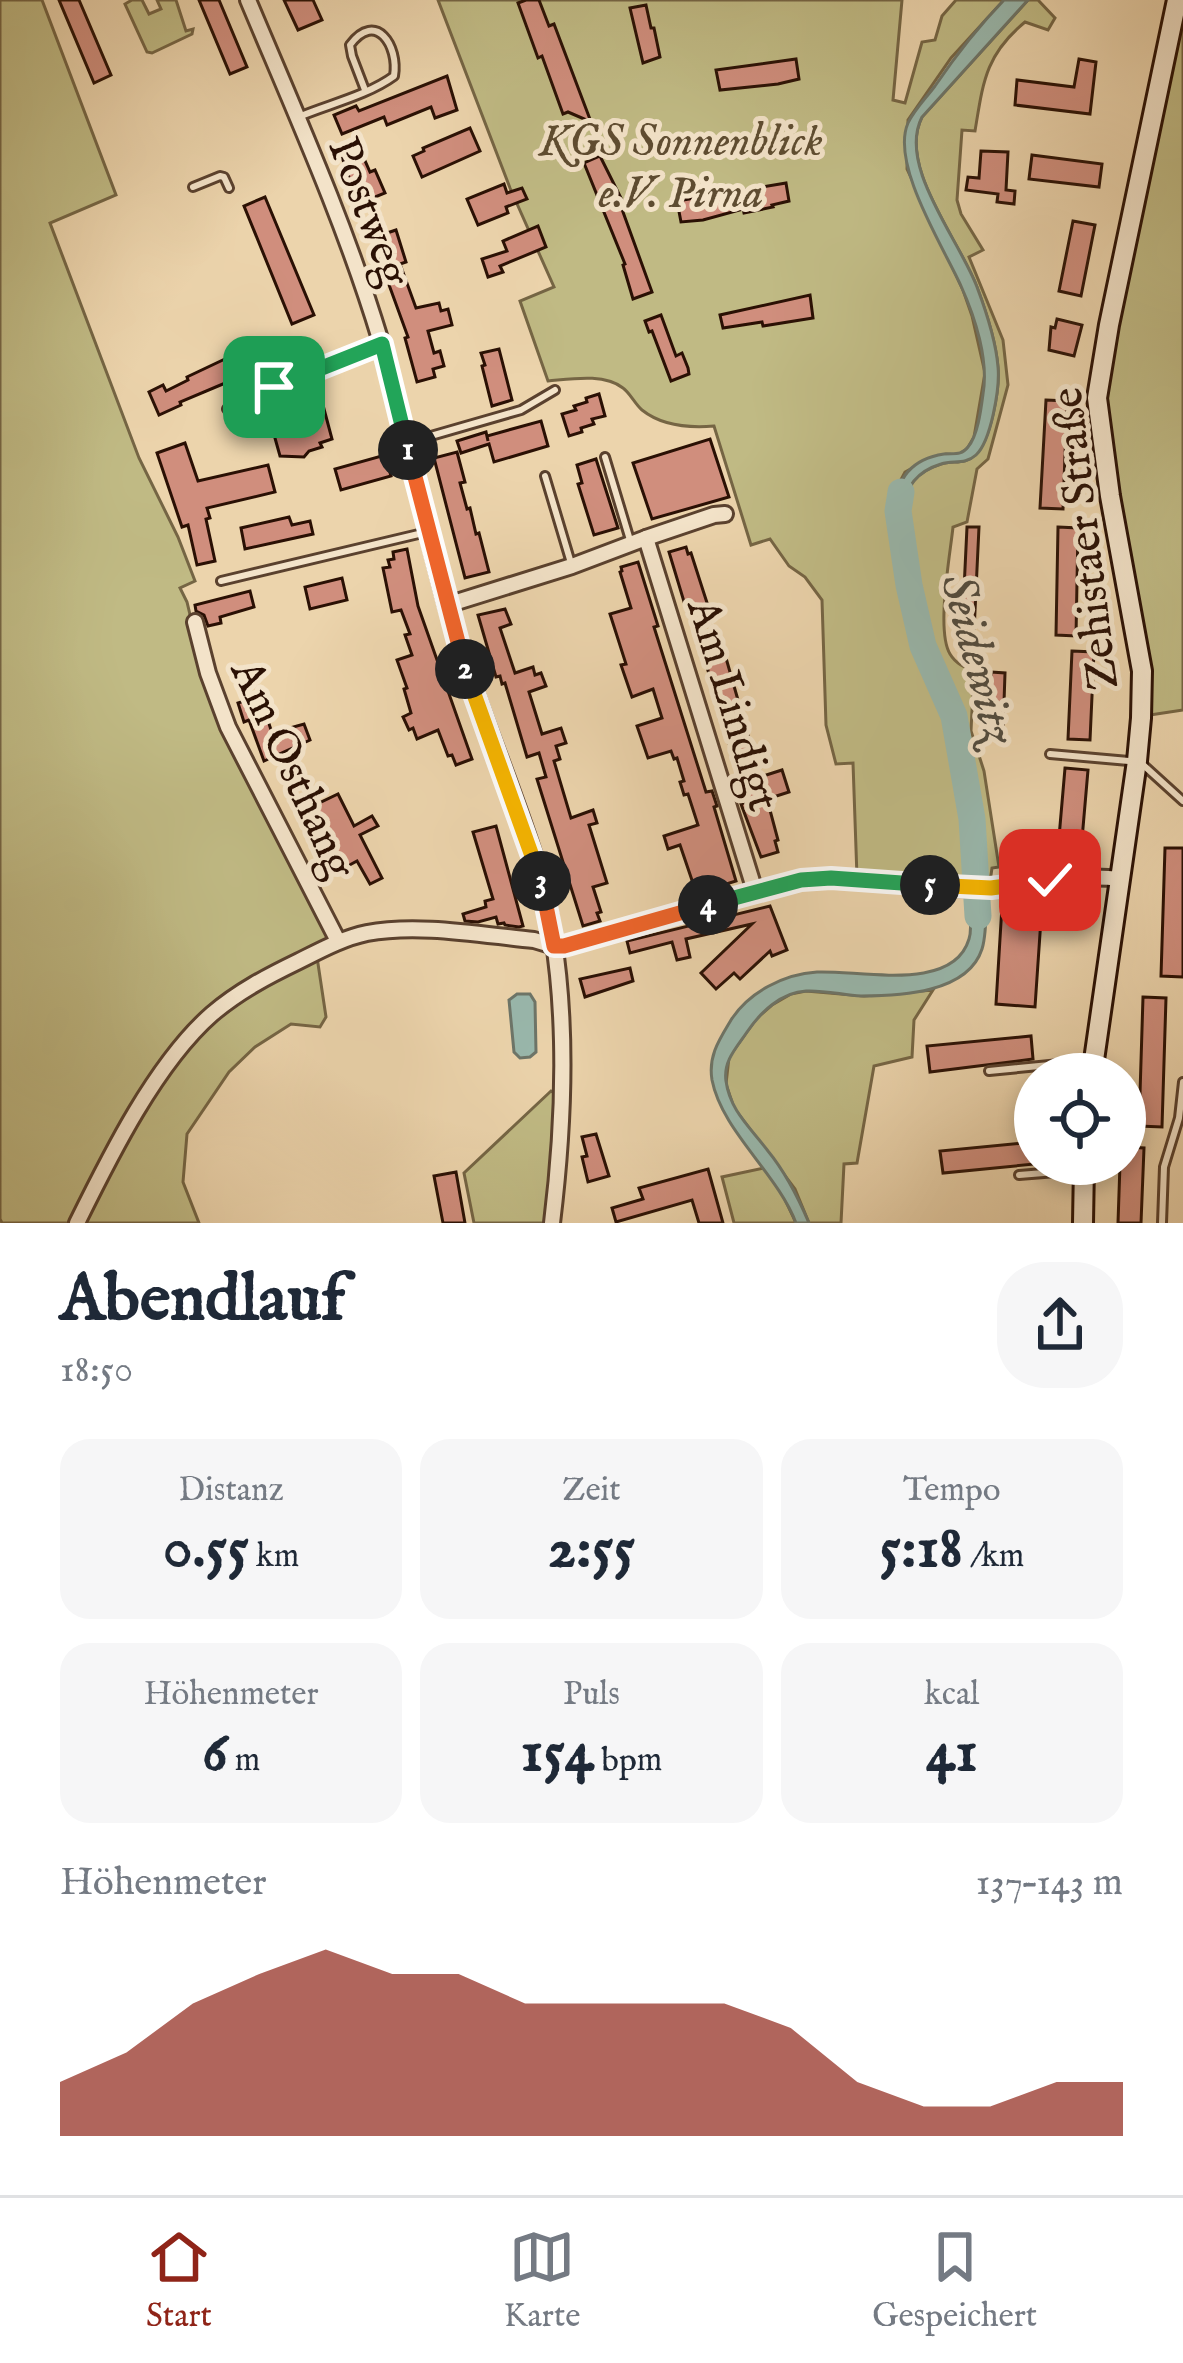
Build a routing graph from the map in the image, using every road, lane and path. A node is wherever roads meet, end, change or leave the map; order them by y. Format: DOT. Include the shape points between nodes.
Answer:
graph roads {
  1 [pos="248,0"];
  2 [pos="1178,0"];
  3 [pos="365,90"];
  4 [pos="297,118"];
  5 [pos="193,187"];
  6 [pos="229,188"];
  7 [pos="382,344"];
  8 [pos="555,390"];
  9 [pos="227,409"];
  10 [pos="406,443"];
  11 [pos="605,457"];
  12 [pos="545,476"];
  13 [pos="724,514"];
  14 [pos="427,532"];
  15 [pos="639,542"];
  16 [pos="572,566"];
  17 [pos="221,581"];
  18 [pos="447,605"];
  19 [pos="195,622"];
  20 [pos="1050,754"];
  21 [pos="1137,761"];
  22 [pos="1183,801"];
  23 [pos="1120,879"];
  24 [pos="755,891"];
  25 [pos="338,941"];
  26 [pos="554,946"];
  27 [pos="1095,1053"];
  28 [pos="1014,1070"];
  29 [pos="989,1071"];
  30 [pos="1183,1082"];
  31 [pos="1084,1185"];
  32 [pos="76,1223"];
  33 [pos="552,1223"];
  34 [pos="1083,1223"];
  35 [pos="1162,1223"];
  1 -- 4 [label="street, Postweg"];
  2 -- 21 [label="main road, Zehistaer Straße" via="1097,398 1142,671"];
  3 -- 3 [label="lane" via="396,69 381,32 358,35 350,45"];
  3 -- 4 [label="lane"];
  4 -- 7 [label="street, Postweg"];
  5 -- 6 [label="lane" via="220,176"];
  7 -- 9 [label="lane"];
  7 -- 10 [label="street, Postweg"];
  8 -- 10 [label="lane" via="521,410"];
  10 -- 14 [label="street, Postweg"];
  11 -- 15 [label="lane"];
  12 -- 16 [label="lane"];
  13 -- 15 [label="street"];
  14 -- 17 [label="lane"];
  14 -- 18 [label="street, Postweg"];
  15 -- 16 [label="street"];
  15 -- 24 [label="street, Am Lindigt"];
  16 -- 18 [label="street"];
  18 -- 26 [label="street, Postweg" via="537,864"];
  19 -- 25 [label="street, Am Osthang" via="228,727"];
  20 -- 21 [label="lane"];
  21 -- 22 [label="lane"];
  21 -- 23 [label="main road, Zehistaer Straße"];
  23 -- 24 [label="street" via="966,888 831,878"];
  23 -- 27 [label="main road, Zehistaer Straße"];
  24 -- 26 [label="street"];
  25 -- 26 [label="street, Am Osthang" via="402,929"];
  25 -- 32 [label="street, Am Osthang" via="239,992 209,1017 156,1082"];
  26 -- 33 [label="street, Postweg" via="563,1061"];
  28 -- 29 [label="lane"];
  30 -- 35 [label="lane" via="1164,1167"];
  31 -- 34 [label="main road"];
}
